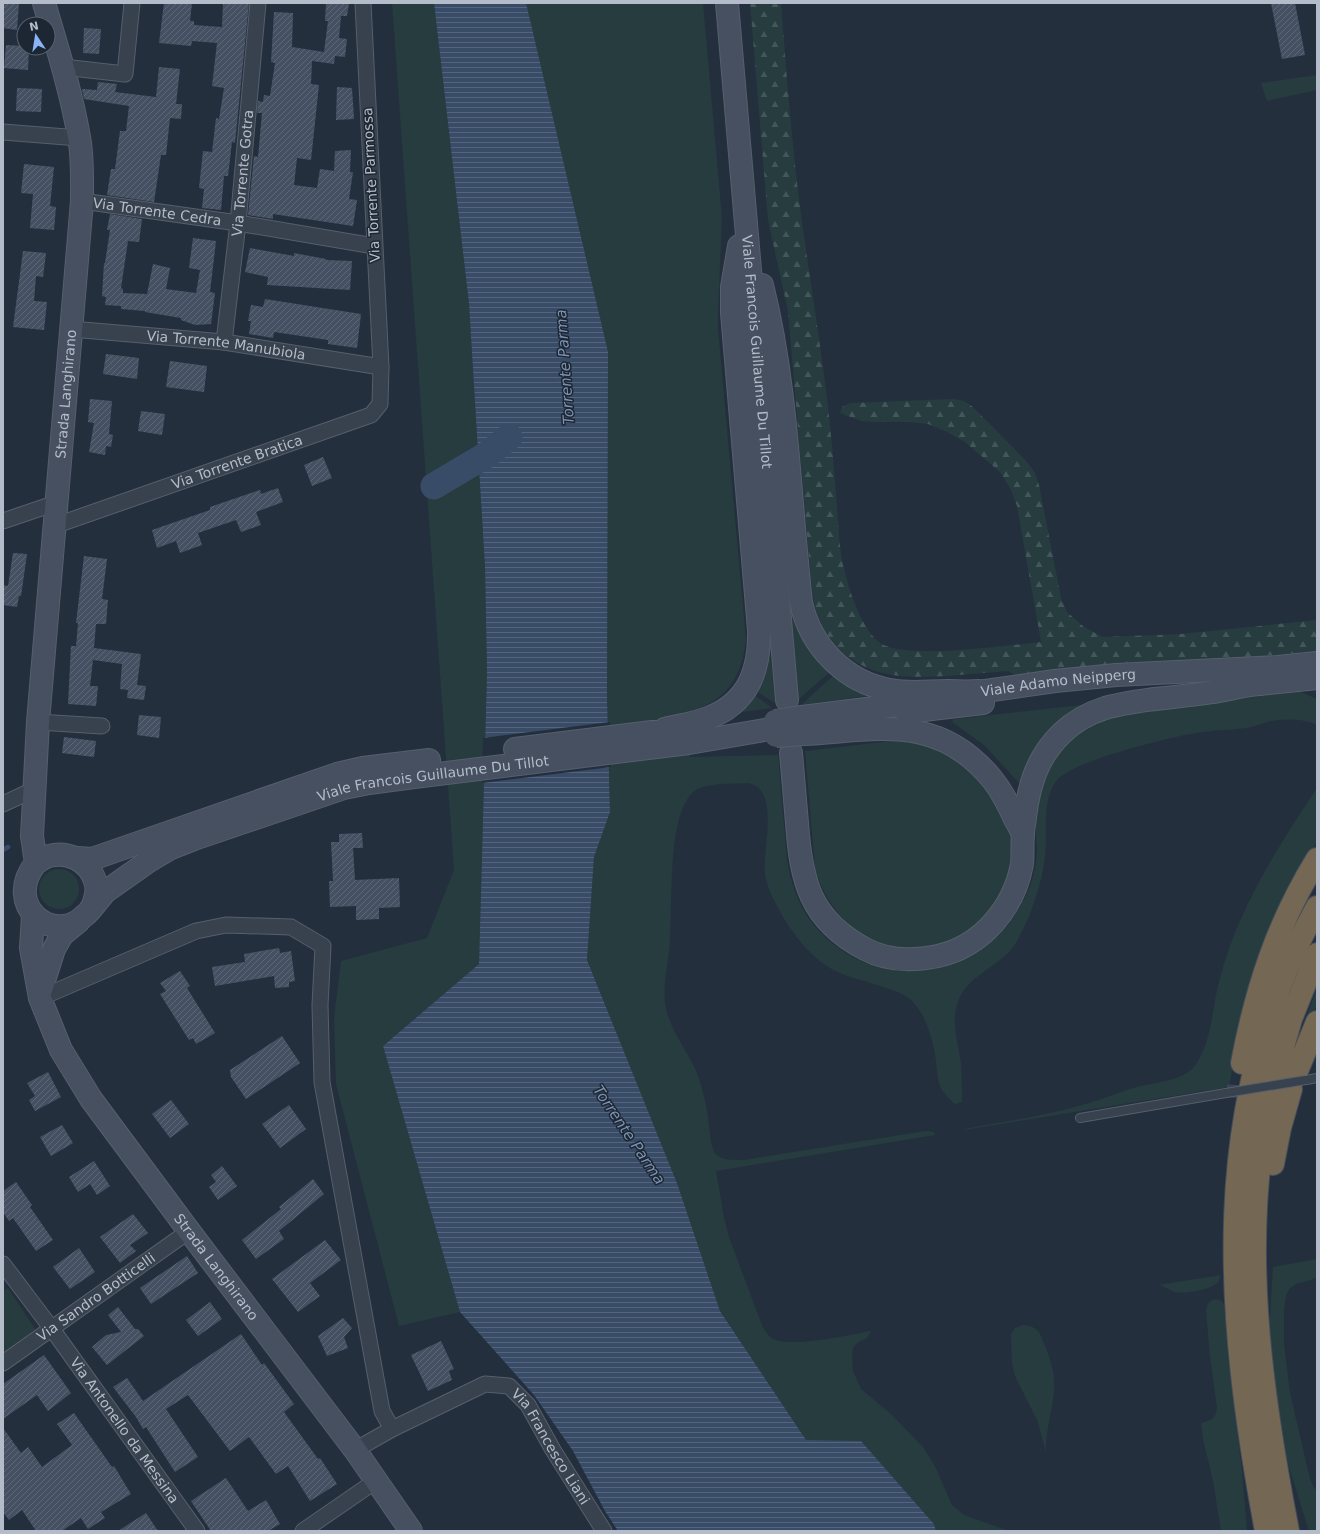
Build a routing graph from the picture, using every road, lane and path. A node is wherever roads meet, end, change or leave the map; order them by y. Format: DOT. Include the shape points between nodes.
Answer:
graph roads {
  1 [pos="44,3"];
  2 [pos="132,3"];
  3 [pos="258,3"];
  4 [pos="363,3"];
  5 [pos="727,3"];
  6 [pos="63,67"];
  7 [pos="3,132"];
  8 [pos="80,138"];
  9 [pos="82,201"];
  10 [pos="745,216"];
  11 [pos="238,223"];
  12 [pos="374,246"];
  13 [pos="71,329"];
  14 [pos="224,342"];
  15 [pos="381,367"];
  16 [pos="56,503"];
  17 [pos="3,521"];
  18 [pos="54,526"];
  19 [pos="1317,663"];
  20 [pos="1317,678"];
  21 [pos="1259,684"];
  22 [pos="979,691"];
  23 [pos="787,700"];
  24 [pos="38,722"];
  25 [pos="803,725"];
  26 [pos="102,726"];
  27 [pos="687,733"];
  28 [pos="792,753"];
  29 [pos="413,769"];
  30 [pos="33,800"];
  31 [pos="3,804"];
  32 [pos="1023,835"];
  33 [pos="70,856"];
  34 [pos="1317,859"];
  35 [pos="36,863"];
  36 [pos="1317,907"];
  37 [pos="33,915"];
  38 [pos="84,916"];
  39 [pos="1317,954"];
  40 [pos="40,996"];
  41 [pos="1317,1022"];
  42 [pos="1317,1078"];
  43 [pos="1287,1083"];
  44 [pos="1234,1092"];
  45 [pos="1080,1118"];
  46 [pos="1234,1218"];
  47 [pos="189,1231"];
  48 [pos="3,1264"];
  49 [pos="52,1329"];
  50 [pos="3,1363"];
  51 [pos="392,1429"];
  52 [pos="356,1450"];
  53 [pos="377,1480"];
  54 [pos="197,1531"];
  55 [pos="303,1531"];
  56 [pos="411,1531"];
  57 [pos="604,1531"];
  58 [pos="1266,1531"];
  59 [pos="1288,1531"];
  1 -- 6 [label="main road, Strada Langhirano"];
  2 -- 6 [label="street" via="125,74"];
  3 -- 11 [label="street, Via Torrente Gotra"];
  4 -- 12 [label="street, Via Torrente Parmossa"];
  5 -- 10 [label="main road, Viale Francois Guillaume Du Tillot"];
  6 -- 8 [label="main road, Strada Langhirano"];
  7 -- 8 [label="street"];
  8 -- 9 [label="main road, Strada Langhirano"];
  9 -- 11 [label="street, Via Torrente Cedra"];
  9 -- 13 [label="main road, Strada Langhirano"];
  10 -- 22 [label="main road" via="767,304 779,369 801,602 812,634 840,667 855,678 878,688 914,692"];
  10 -- 23 [label="main road, Viale Francois Guillaume Du Tillot"];
  10 -- 27 [label="main road" via="732,288 732,313 758,622 758,659 750,683 733,703"];
  11 -- 12 [label="street, Via Torrente Cedra"];
  11 -- 14 [label="street, Via Torrente Gotra"];
  12 -- 15 [label="street, Via Torrente Parmossa"];
  13 -- 14 [label="street, Via Torrente Manubiola"];
  13 -- 16 [label="main road, Strada Langhirano"];
  14 -- 15 [label="street, Via Torrente Manubiola"];
  15 -- 18 [label="street, Via Torrente Bratica" via="380,404 371,415"];
  16 -- 17 [label="street"];
  16 -- 18 [label="main road, Strada Langhirano"];
  18 -- 24 [label="main road, Strada Langhirano"];
  19 -- 22 [label="main road, Viale Adamo Neipperg" via="1108,676"];
  20 -- 21 [label="main road, Viale Adamo Neipperg"];
  21 -- 25 [label="main road, Viale Adamo Neipperg" via="1219,682 1097,689"];
  21 -- 32 [label="main road" via="1116,705 1081,718 1053,742 1034,774 1027,799"];
  22 -- 25 [label="main road, Viale Adamo Neipperg"];
  24 -- 26 [label="street"];
  24 -- 30 [label="main road, Strada Langhirano"];
  25 -- 27 [label="main road, Viale Francois Guillaume Du Tillot, bridge"];
  25 -- 32 [label="main road" via="917,731 940,737 965,752 986,772 1007,801"];
  27 -- 29 [label="main road, Viale Francois Guillaume Du Tillot"];
  27 -- 29 [label="main road, Viale Francois Guillaume Du Tillot" via="652,732"];
  28 -- 32 [label="main road" via="800,856 808,889 821,912 841,934 870,952 882,956 920,959 968,945 983,934 998,919 1016,887 1022,865"];
  29 -- 33 [label="main road, Viale Francois Guillaume Du Tillot" via="363,768 337,774 92,859"];
  29 -- 38 [label="main road, Viale Francois Guillaume Du Tillot" via="331,792 182,843 149,861 105,892"];
  30 -- 31 [label="street"];
  30 -- 33 [label="main road, Strada Langhirano" via="44,833"];
  30 -- 35 [label="main road, Strada Langhirano" via="32,836"];
  33 -- 35 [label="main road" via="48,856"];
  33 -- 38 [label="main road, Strada Langhirano" via="89,868 96,881 96,895"];
  34 -- 44 [label="highway" via="1287,915 1265,970"];
  35 -- 37 [label="main road, Strada Langhirano" via="28,872 24,883 27,905"];
  36 -- 46 [label="highway" via="1284,977 1266,1026 1241,1138"];
  37 -- 38 [label="main road" via="46,924 62,927"];
  37 -- 40 [label="main road, Strada Langhirano" via="31,948"];
  38 -- 40 [label="main road" via="62,935 54,949"];
  39 -- 43 [label="highway" via="1291,1018"];
  40 -- 47 [label="main road, Strada Langhirano" via="61,1050 91,1099"];
  40 -- 51 [label="street" via="196,931 226,925 291,927 323,946 320,1006 322,1082 382,1410"];
  41 -- 43 [label="highway"];
  42 -- 43 [label="lane"];
  43 -- 44 [label="lane, bridge"];
  43 -- 59 [label="highway" via="1260,1151 1255,1252 1256,1301 1262,1362 1273,1449"];
  44 -- 45 [label="lane"];
  44 -- 46 [label="highway"];
  46 -- 58 [label="highway" via="1234,1281 1240,1358 1250,1440"];
  47 -- 49 [label="street, Via Sandro Botticelli"];
  47 -- 52 [label="main road, Strada Langhirano"];
  48 -- 49 [label="street, Via Antonello da Messina"];
  49 -- 50 [label="street, Via Sandro Botticelli"];
  49 -- 54 [label="street, Via Antonello da Messina"];
  51 -- 52 [label="street, Via Francesco Liani"];
  51 -- 57 [label="street, Via Francesco Liani" via="485,1384 509,1386 528,1405"];
  52 -- 53 [label="main road, Strada Langhirano"];
  53 -- 55 [label="street"];
  53 -- 56 [label="main road, Strada Langhirano"];
}
